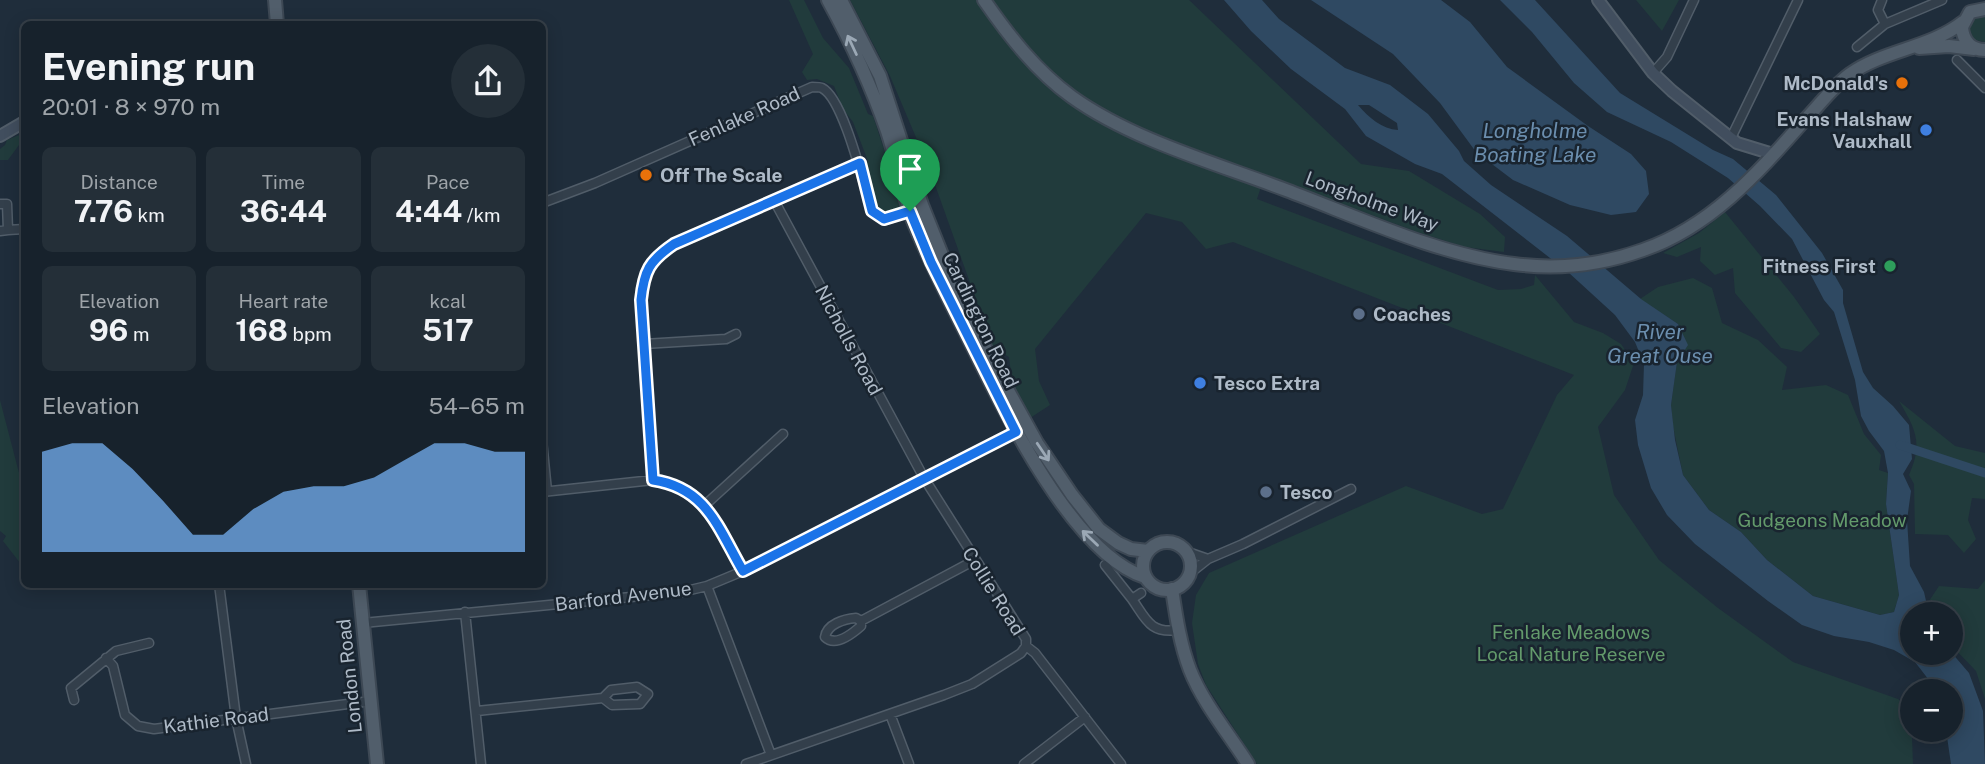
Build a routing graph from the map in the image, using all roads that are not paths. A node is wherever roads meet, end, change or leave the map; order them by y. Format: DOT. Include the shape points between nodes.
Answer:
graph roads {
  1 [pos="828,0"];
  2 [pos="841,0"];
  3 [pos="984,0"];
  4 [pos="1598,0"];
  5 [pos="1694,0"];
  6 [pos="1798,0"];
  7 [pos="1882,0"];
  8 [pos="1941,0"];
  9 [pos="1983,0"];
  10 [pos="1985,9"];
  11 [pos="1967,17"];
  12 [pos="1885,24"];
  13 [pos="1857,47"];
  14 [pos="1908,48"];
  15 [pos="1981,50"];
  16 [pos="1957,60"];
  17 [pos="1653,73"];
  18 [pos="1985,88"];
  19 [pos="21,124"];
  20 [pos="0,136"];
  21 [pos="1731,138"];
  22 [pos="1773,155"];
  23 [pos="860,163"];
  24 [pos="546,201"];
  25 [pos="775,202"];
  26 [pos="0,204"];
  27 [pos="910,211"];
  28 [pos="4,230"];
  29 [pos="736,334"];
  30 [pos="644,344"];
  31 [pos="1016,432"];
  32 [pos="783,434"];
  33 [pos="924,478"];
  34 [pos="653,480"];
  35 [pos="1352,489"];
  36 [pos="546,491"];
  37 [pos="705,505"];
  38 [pos="1148,551"];
  39 [pos="1185,551"];
  40 [pos="1208,559"];
  41 [pos="975,560"];
  42 [pos="1105,565"];
  43 [pos="743,571"];
  44 [pos="1145,577"];
  45 [pos="1187,577"];
  46 [pos="707,586"];
  47 [pos="220,588"];
  48 [pos="359,588"];
  49 [pos="1172,589"];
  50 [pos="1141,593"];
  51 [pos="1132,598"];
  52 [pos="465,612"];
  53 [pos="1176,614"];
  54 [pos="861,621"];
  55 [pos="363,623"];
  56 [pos="1178,630"];
  57 [pos="149,643"];
  58 [pos="1026,646"];
  59 [pos="106,658"];
  60 [pos="603,698"];
  61 [pos="74,700"];
  62 [pos="371,701"];
  63 [pos="477,711"];
  64 [pos="890,715"];
  65 [pos="1085,717"];
  66 [pos="236,718"];
  67 [pos="771,755"];
  68 [pos="246,764"];
  69 [pos="377,764"];
  70 [pos="481,764"];
  71 [pos="746,764"];
  72 [pos="909,764"];
  73 [pos="1024,764"];
  74 [pos="1121,764"];
  75 [pos="1248,764"];
  27 -- 1 [label="main road, Cardington Road, one-way" via="873,92"];
  2 -- 38 [label="main road, Cardington Road, one-way" via="880,76 942,255 1030,431 1099,529 1118,543"];
  3 -- 22 [label="main road, Longholme Way" via="1045,75 1115,122 1406,235 1500,262 1535,267 1581,265 1625,256 1673,238 1712,214"];
  4 -- 17 [label="street"];
  5 -- 17 [label="street" via="1667,57"];
  6 -- 21 [label="street"];
  7 -- 12 [label="street" via="1878,10"];
  8 -- 12 [label="street"];
  9 -- 11 [label="main road"];
  10 -- 11 [label="main road"];
  11 -- 14 [label="main road" via="1949,32"];
  11 -- 15 [label="main road" via="1964,38"];
  12 -- 13 [label="street"];
  14 -- 15 [label="main road"];
  14 -- 22 [label="main road, Longholme Way" via="1871,61 1843,79"];
  16 -- 18 [label="street"];
  17 -- 21 [label="street"];
  19 -- 20 [label="street"];
  21 -- 22 [label="street"];
  23 -- 24 [label="street, Fenlake Road" via="830,94 812,86"];
  23 -- 25 [label="street"];
  23 -- 27 [label="street, Fenlake Road" via="872,211 884,219"];
  25 -- 30 [label="street" via="659,254 643,279"];
  25 -- 33 [label="street, Nicholls Road"];
  26 -- 28 [label="street" via="7,204"];
  27 -- 31 [label="main road, Cardington Road"];
  29 -- 30 [label="street" via="726,339"];
  30 -- 34 [label="street"];
  31 -- 33 [label="street, Barford Avenue"];
  44 -- 31 [label="main road, Cardington Road, one-way" via="1090,539"];
  32 -- 37 [label="street"];
  33 -- 41 [label="street, Collie Road"];
  33 -- 43 [label="street, Barford Avenue"];
  34 -- 36 [label="street"];
  34 -- 37 [label="street" via="684,489"];
  35 -- 40 [label="street"];
  37 -- 43 [label="street"];
  38 -- 39 [label="main road" via="1162,542"];
  38 -- 44 [label="main road" via="1143,560"];
  39 -- 40 [label="street"];
  39 -- 45 [label="main road" via="1190,562"];
  40 -- 45 [label="street"];
  41 -- 54 [label="street"];
  41 -- 58 [label="street, Collie Road" via="1026,639"];
  42 -- 51 [label="street"];
  43 -- 46 [label="street, Barford Avenue"];
  44 -- 49 [label="main road" via="1152,585"];
  45 -- 49 [label="main road"];
  45 -- 53 [label="main road"];
  46 -- 52 [label="street, Barford Avenue" via="656,595"];
  46 -- 67 [label="street"];
  47 -- 66 [label="street"];
  48 -- 55 [label="main road, London Road"];
  49 -- 53 [label="main road"];
  50 -- 51 [label="street"];
  51 -- 56 [label="street" via="1155,629"];
  52 -- 55 [label="street, Barford Avenue"];
  52 -- 63 [label="street"];
  53 -- 56 [label="main road"];
  55 -- 62 [label="main road, London Road"];
  56 -- 75 [label="main road" via="1190,671"];
  57 -- 59 [label="street" via="124,648"];
  58 -- 64 [label="street" via="972,684"];
  58 -- 65 [label="street, Collie Road"];
  59 -- 61 [label="street" via="71,688"];
  59 -- 66 [label="street, Kathie Road" via="113,666 125,715 138,726 153,729"];
  60 -- 60 [label="street" via="611,690 637,687 648,694 640,704 612,705"];
  60 -- 63 [label="street"];
  62 -- 66 [label="street, Kathie Road"];
  62 -- 69 [label="main road, London Road"];
  63 -- 70 [label="street"];
  64 -- 67 [label="street"];
  64 -- 72 [label="street"];
  65 -- 73 [label="street"];
  65 -- 74 [label="street, Collie Road"];
  66 -- 68 [label="street"];
  67 -- 71 [label="street"];
}
